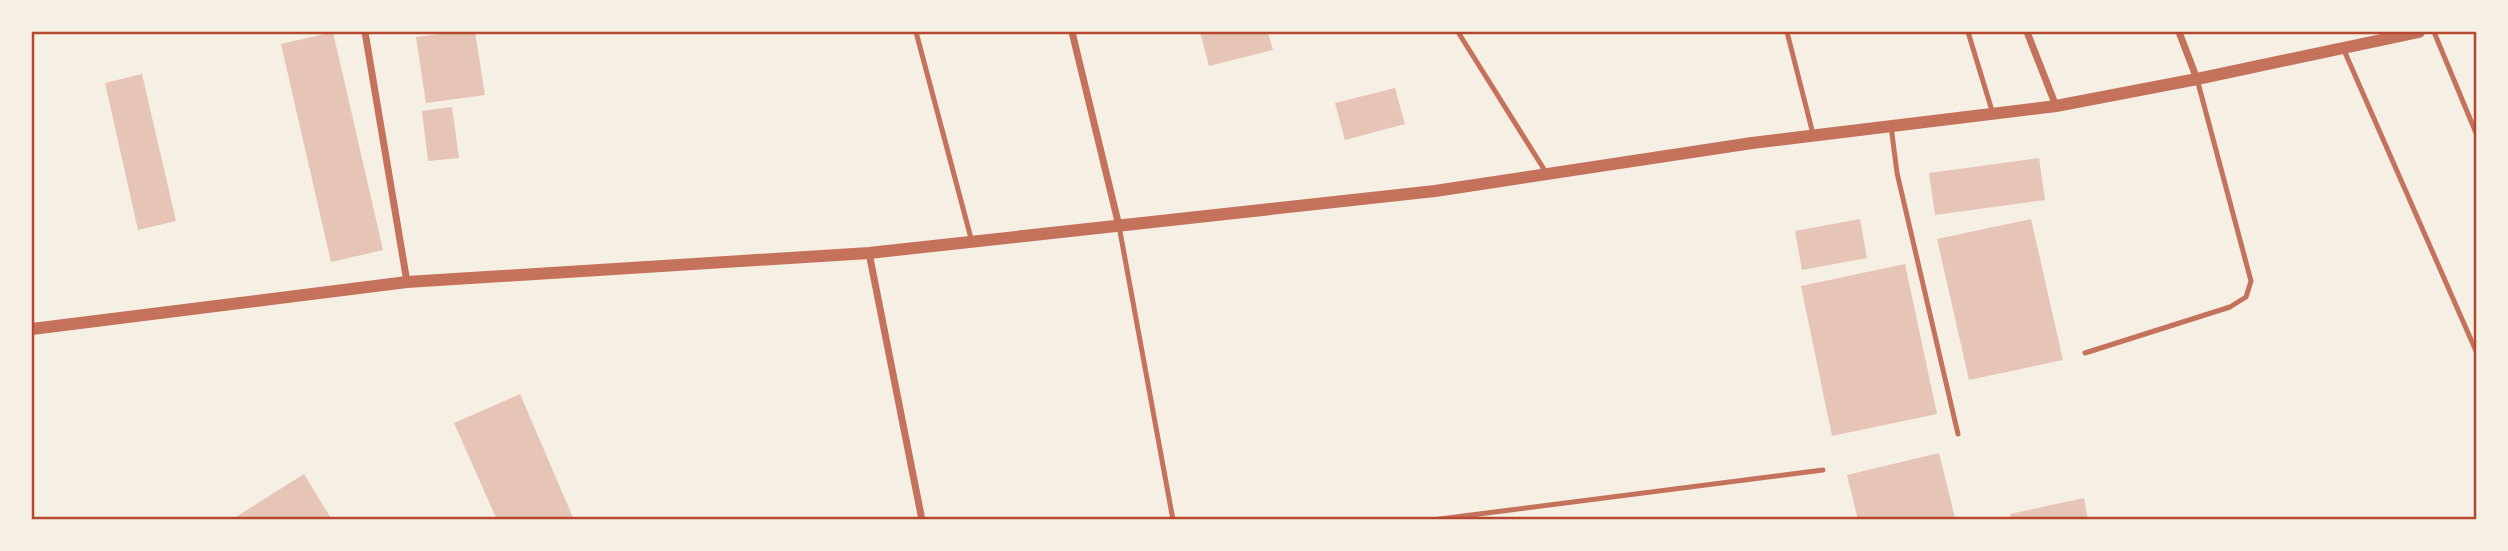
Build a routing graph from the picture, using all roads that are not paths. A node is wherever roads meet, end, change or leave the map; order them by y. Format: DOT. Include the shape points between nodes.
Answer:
graph roads {
  1 [pos="365,32"];
  2 [pos="916,32"];
  3 [pos="1072,32"];
  4 [pos="1458,32"];
  5 [pos="1787,32"];
  6 [pos="1968,32"];
  7 [pos="2027,32"];
  8 [pos="2179,32"];
  9 [pos="2419,32"];
  10 [pos="2434,32"];
  11 [pos="2343,48"];
  12 [pos="2197,79"];
  13 [pos="2056,106"];
  14 [pos="1993,114"];
  15 [pos="1891,126"];
  16 [pos="2476,133"];
  17 [pos="1813,136"];
  18 [pos="1547,174"];
  19 [pos="1119,226"];
  20 [pos="972,242"];
  21 [pos="869,253"];
  22 [pos="407,282"];
  23 [pos="32,328"];
  24 [pos="2476,351"];
  25 [pos="2085,353"];
  26 [pos="1958,433"];
  27 [pos="1823,470"];
  28 [pos="922,520"];
  29 [pos="1173,520"];
  30 [pos="1432,520"];
  1 -- 22 [label="street"];
  2 -- 20 [label="lane"];
  3 -- 19 [label="street"];
  4 -- 18 [label="lane"];
  5 -- 17 [label="lane"];
  6 -- 14 [label="lane"];
  7 -- 13 [label="street"];
  8 -- 12 [label="street"];
  9 -- 11 [label="street"];
  10 -- 16 [label="lane"];
  11 -- 12 [label="street"];
  11 -- 24 [label="lane"];
  12 -- 13 [label="street"];
  12 -- 25 [label="lane" via="2251,281 2246,296 2230,307"];
  13 -- 14 [label="street"];
  14 -- 15 [label="street"];
  15 -- 17 [label="street"];
  15 -- 26 [label="lane" via="1897,173"];
  17 -- 18 [label="street"];
  18 -- 19 [label="street"];
  19 -- 20 [label="street"];
  19 -- 29 [label="lane"];
  20 -- 21 [label="street"];
  21 -- 22 [label="street"];
  21 -- 28 [label="street"];
  22 -- 23 [label="street"];
  27 -- 30 [label="lane"];
}
